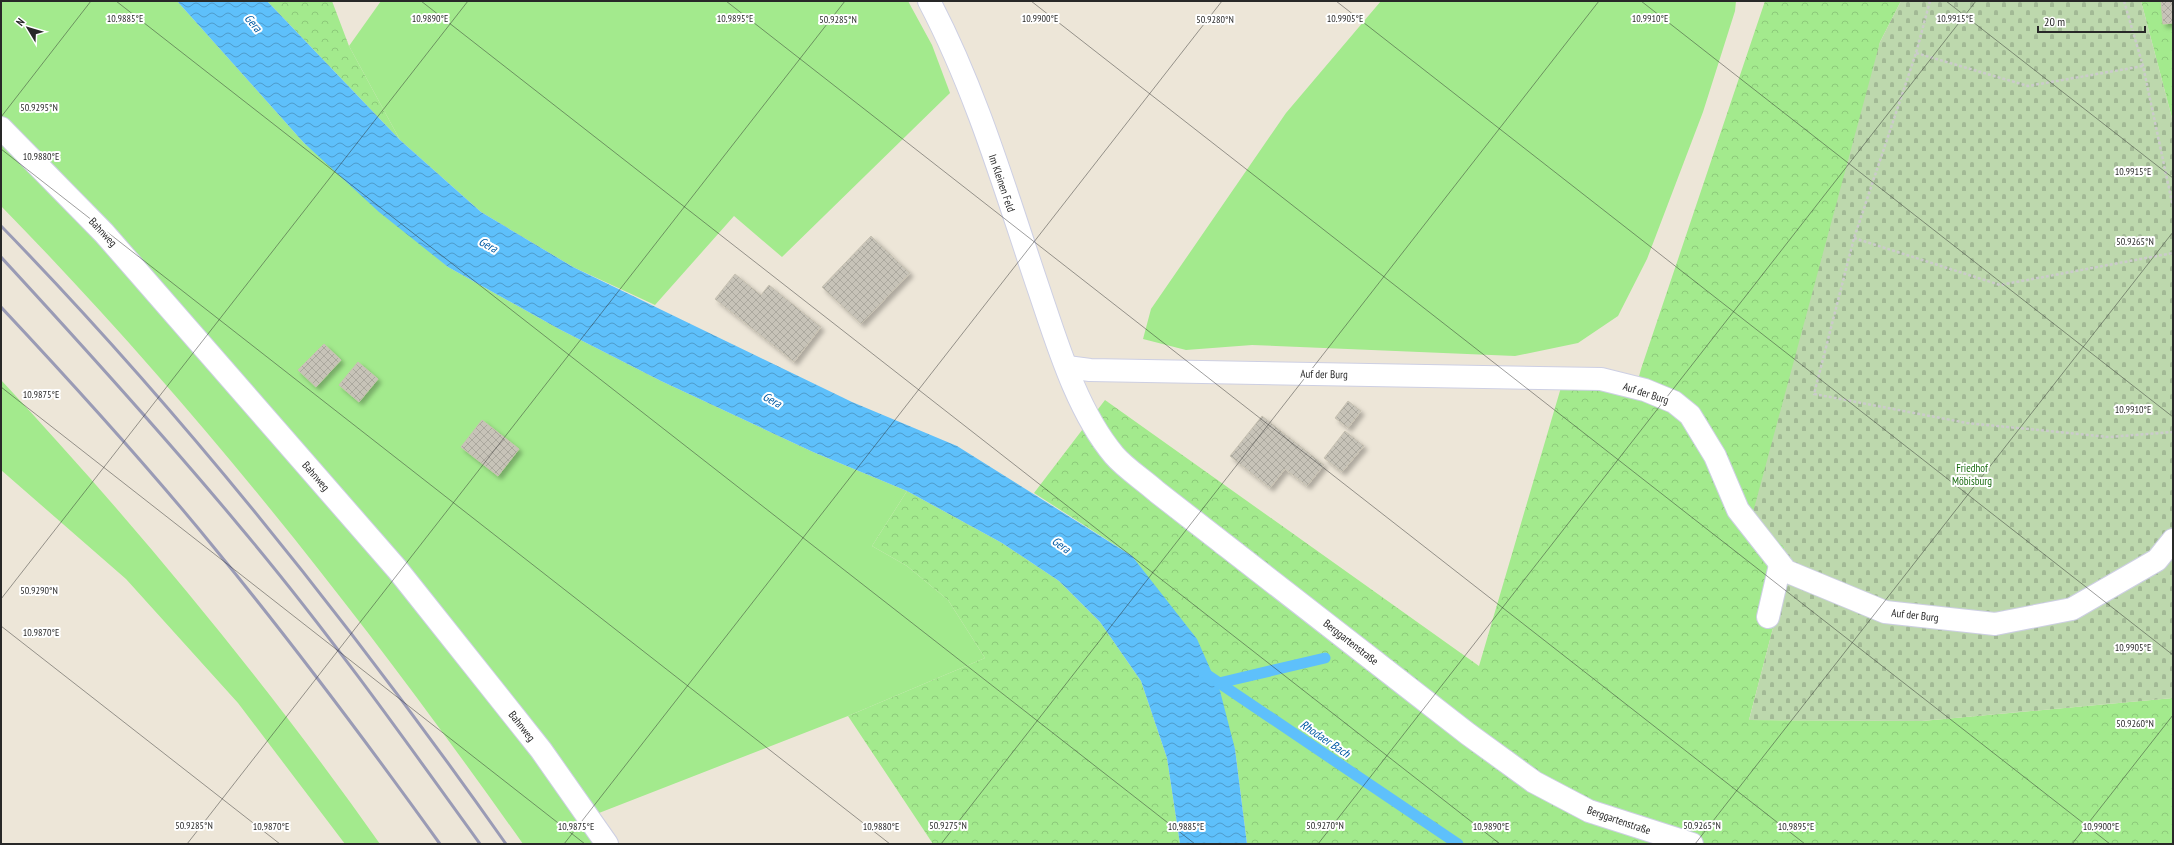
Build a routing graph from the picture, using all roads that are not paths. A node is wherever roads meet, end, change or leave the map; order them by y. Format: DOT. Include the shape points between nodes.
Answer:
graph roads {
  1 [pos="929,1"];
  2 [pos="1,128"];
  3 [pos="1067,367"];
  4 [pos="2173,540"];
  5 [pos="1780,565"];
  6 [pos="1768,617"];
  7 [pos="607,844"];
  8 [pos="1692,844"];
  1 -- 3 [label="street, Im Kleinen Feld" via="948,37 984,130"];
  2 -- 7 [label="street, Bahnweg" via="104,233 398,568 541,750"];
  3 -- 5 [label="street, Auf der Burg" via="1098,370 1601,379 1645,390 1674,402 1690,415 1715,456 1738,510"];
  3 -- 8 [label="street, Berggartenstraße" via="1087,412 1114,455 1468,734 1534,782 1589,811"];
  4 -- 5 [label="street, Auf der Burg" via="2156,560 2072,609 1994,624 1885,612 1790,574"];
  5 -- 6 [label="street"];
}
